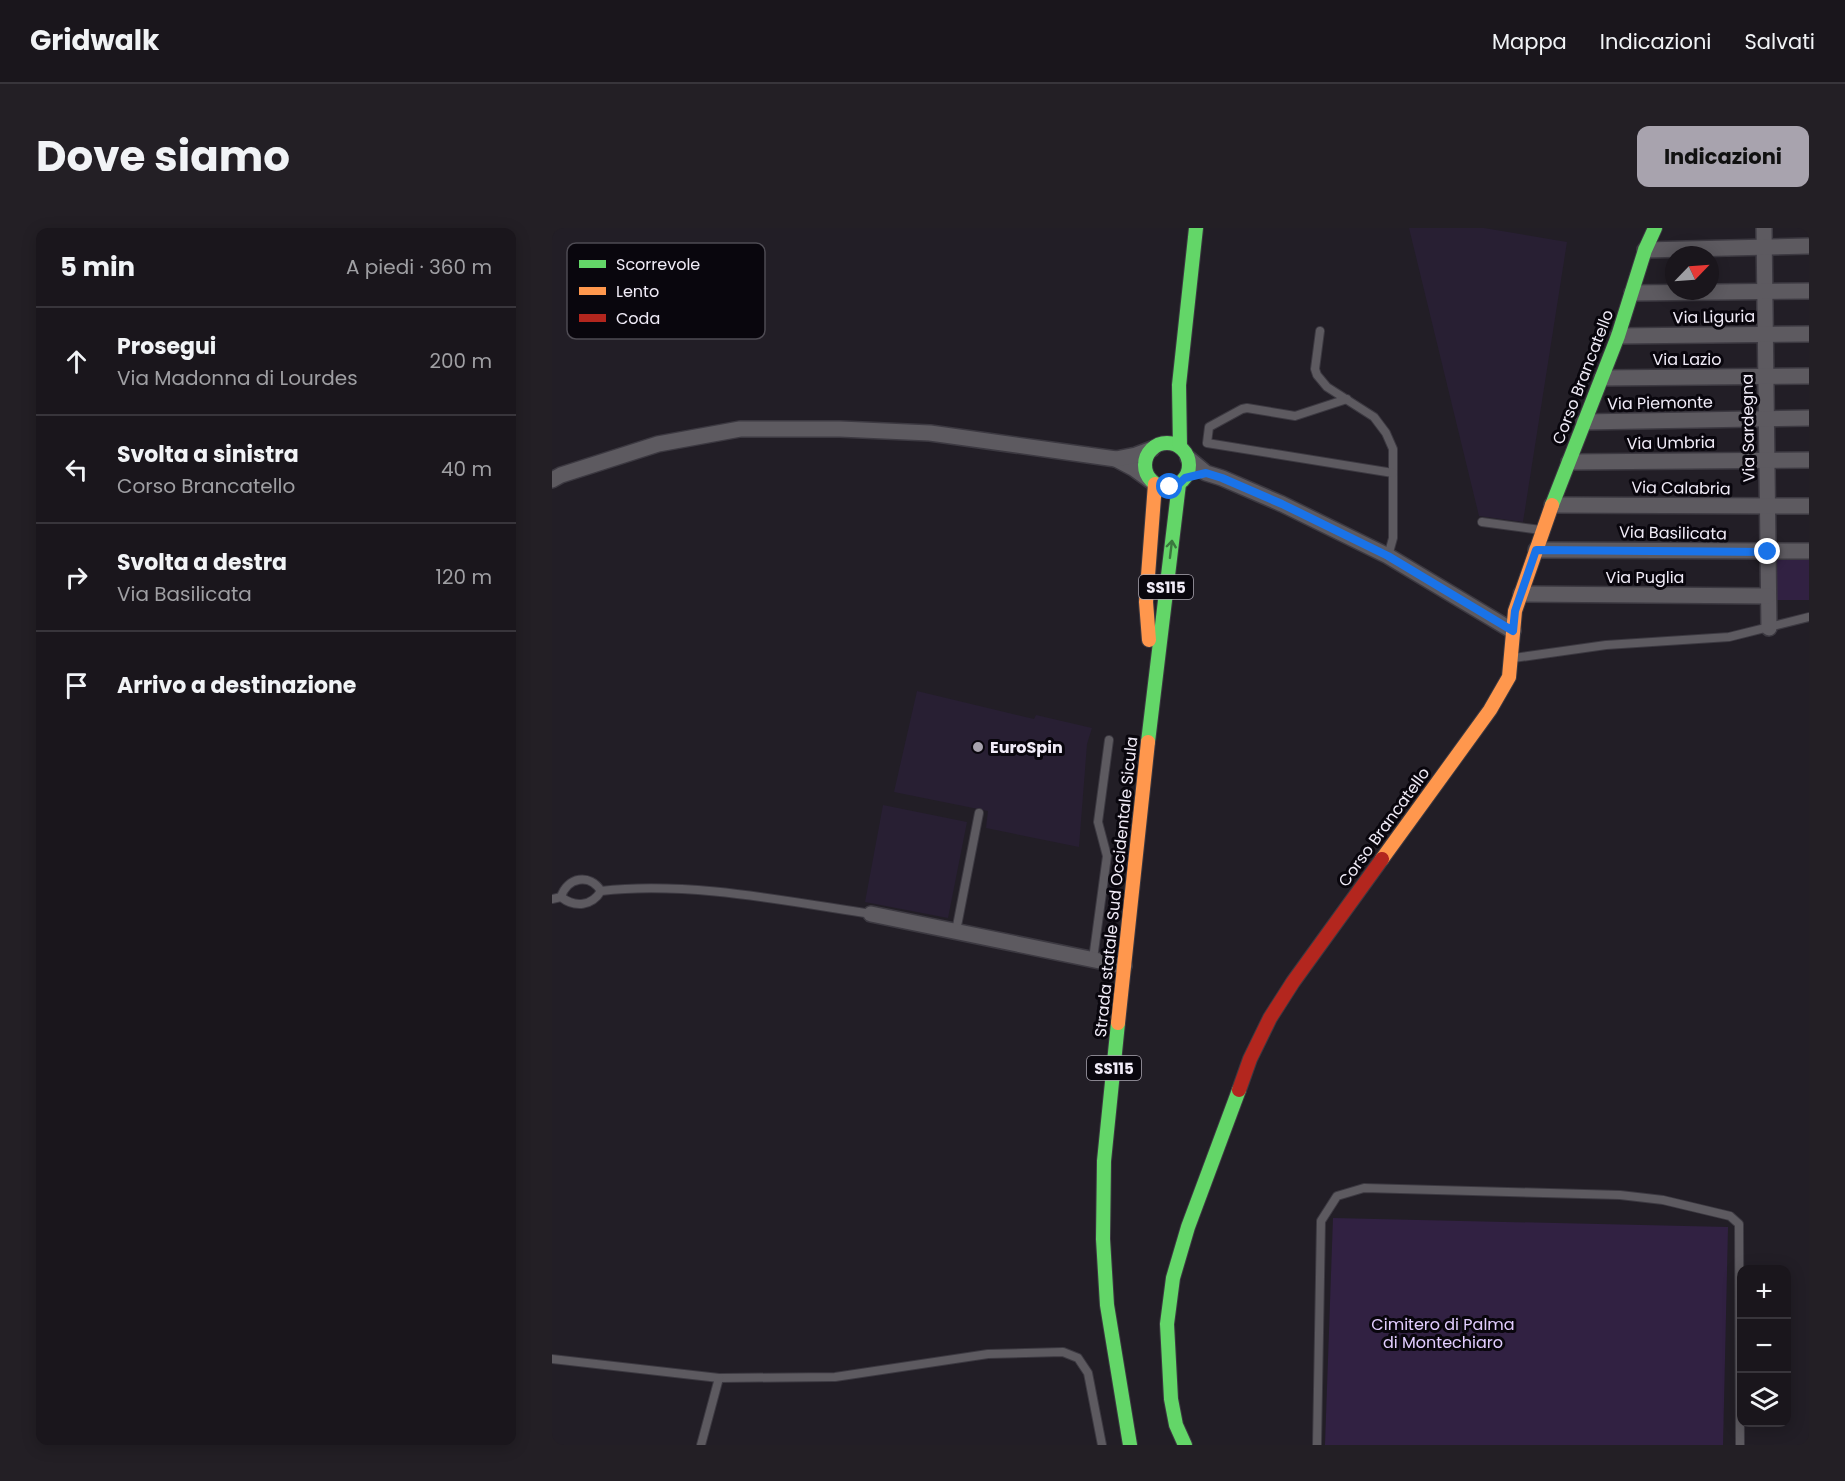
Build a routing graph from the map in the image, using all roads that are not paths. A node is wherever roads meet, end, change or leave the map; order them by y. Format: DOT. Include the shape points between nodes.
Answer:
graph roads {
  1 [pos="1196,228"];
  2 [pos="1655,228"];
  3 [pos="1764,228"];
  4 [pos="1809,246"];
  5 [pos="1764,247"];
  6 [pos="1645,250"];
  7 [pos="1809,291"];
  8 [pos="1765,292"];
  9 [pos="1632,293"];
  10 [pos="1320,332"];
  11 [pos="1765,334"];
  12 [pos="1809,334"];
  13 [pos="1618,336"];
  14 [pos="1766,376"];
  15 [pos="1809,376"];
  16 [pos="1602,378"];
  17 [pos="1179,385"];
  18 [pos="1347,399"];
  19 [pos="1809,418"];
  20 [pos="1766,419"];
  21 [pos="1584,422"];
  22 [pos="1154,447"];
  23 [pos="1184,453"];
  24 [pos="1116,459"];
  25 [pos="1767,460"];
  26 [pos="1809,460"];
  27 [pos="1569,462"];
  28 [pos="1206,473"];
  29 [pos="1393,473"];
  30 [pos="552,480"];
  31 [pos="1182,481"];
  32 [pos="1153,482"];
  33 [pos="1552,505"];
  34 [pos="1809,506"];
  35 [pos="1767,507"];
  36 [pos="1482,522"];
  37 [pos="1542,531"];
  38 [pos="1536,550"];
  39 [pos="1809,551"];
  40 [pos="1768,552"];
  41 [pos="1388,556"];
  42 [pos="1521,594"];
  43 [pos="1768,596"];
  44 [pos="1809,616"];
  45 [pos="1769,628"];
  46 [pos="1513,631"];
  47 [pos="1510,658"];
  48 [pos="1153,690"];
  49 [pos="1109,740"];
  50 [pos="979,813"];
  51 [pos="601,891"];
  52 [pos="561,897"];
  53 [pos="552,899"];
  54 [pos="871,914"];
  55 [pos="956,931"];
  56 [pos="1093,959"];
  57 [pos="1124,966"];
  58 [pos="552,1359"];
  59 [pos="719,1377"];
  60 [pos="701,1445"];
  61 [pos="1102,1445"];
  62 [pos="1130,1445"];
  63 [pos="1185,1445"];
  64 [pos="1317,1445"];
  65 [pos="1740,1445"];
  1 -- 17 [label="main road, Strada statale Sud Occidentale Sicula / SS115"];
  2 -- 6 [label="main road, Corso Brancatello"];
  3 -- 5 [label="street, Via Sardegna"];
  4 -- 5 [label="street"];
  5 -- 6 [label="street"];
  5 -- 8 [label="street, Via Sardegna"];
  6 -- 9 [label="main road, Corso Brancatello"];
  7 -- 8 [label="street"];
  8 -- 9 [label="street"];
  8 -- 11 [label="street, Via Sardegna"];
  9 -- 13 [label="main road, Corso Brancatello"];
  10 -- 18 [label="lane" via="1317,375 1327,387"];
  11 -- 12 [label="street, Via Liguria"];
  11 -- 13 [label="street, Via Liguria"];
  11 -- 14 [label="street, Via Sardegna"];
  13 -- 16 [label="main road, Corso Brancatello"];
  14 -- 15 [label="street, Via Lazio"];
  14 -- 16 [label="street, Via Lazio"];
  14 -- 20 [label="street, Via Sardegna"];
  16 -- 21 [label="main road, Corso Brancatello"];
  17 -- 22 [label="main road, Strada statale Sud Occidentale Sicula / SS115"];
  17 -- 23 [label="main road, Strada statale Sud Occidentale Sicula / SS115"];
  18 -- 29 [label="lane" via="1374,417 1386,433 1393,449"];
  18 -- 29 [label="lane" via="1295,416 1247,408 1209,427 1207,443"];
  19 -- 20 [label="street, Via Piemonte"];
  20 -- 21 [label="street, Via Piemonte"];
  20 -- 25 [label="street, Via Sardegna"];
  21 -- 27 [label="main road, Corso Brancatello"];
  22 -- 23 [label="main road" via="1170,443"];
  22 -- 24 [label="street"];
  22 -- 32 [label="main road, Strada statale Sud Occidentale Sicula / SS115" via="1145,465"];
  23 -- 28 [label="street"];
  23 -- 31 [label="main road, Strada statale Sud Occidentale Sicula / SS115" via="1189,469"];
  24 -- 30 [label="street" via="930,433 740,429 658,444"];
  24 -- 32 [label="street"];
  25 -- 26 [label="street, Via Umbria"];
  25 -- 27 [label="street, Via Umbria"];
  25 -- 35 [label="street, Via Sardegna"];
  27 -- 33 [label="main road, Corso Brancatello"];
  28 -- 31 [label="street"];
  28 -- 41 [label="street" via="1282,504"];
  29 -- 41 [label="lane" via="1393,538"];
  31 -- 32 [label="main road" via="1164,487"];
  48 -- 31 [label="main road, Strada statale Sud Occidentale Sicula / SS115, one-way"];
  32 -- 48 [label="main road, Strada statale Sud Occidentale Sicula / SS115" via="1146,602"];
  33 -- 35 [label="street, Via Calabria"];
  33 -- 37 [label="main road, Corso Brancatello"];
  34 -- 35 [label="street, Via Calabria"];
  35 -- 40 [label="street, Via Sardegna"];
  36 -- 37 [label="lane"];
  37 -- 38 [label="main road, Corso Brancatello"];
  38 -- 40 [label="street, Via Basilicata"];
  38 -- 42 [label="main road, Corso Brancatello"];
  39 -- 40 [label="street, Via Basilicata"];
  40 -- 43 [label="street, Via Sardegna"];
  41 -- 46 [label="street"];
  42 -- 43 [label="street, Via Puglia"];
  42 -- 46 [label="main road, Corso Brancatello"];
  43 -- 45 [label="street, Via Sardegna"];
  44 -- 45 [label="lane"];
  45 -- 47 [label="lane" via="1729,637 1606,645"];
  46 -- 47 [label="main road, Corso Brancatello"];
  47 -- 63 [label="main road, Corso Brancatello" via="1509,677 1490,710 1293,982 1250,1059 1173,1278 1167,1324 1171,1399"];
  48 -- 57 [label="main road, Strada statale Sud Occidentale Sicula / SS115"];
  49 -- 56 [label="lane" via="1098,822 1107,856"];
  50 -- 55 [label="lane"];
  51 -- 52 [label="lane" via="584,904"];
  51 -- 52 [label="lane" via="594,882 577,879 567,885"];
  51 -- 54 [label="lane" via="664,887"];
  52 -- 53 [label="lane"];
  54 -- 55 [label="street"];
  55 -- 56 [label="street"];
  56 -- 57 [label="street"];
  57 -- 62 [label="main road, Strada statale Sud Occidentale Sicula / SS115" via="1104,1161 1103,1239 1107,1305"];
  58 -- 59 [label="lane"];
  59 -- 60 [label="lane"];
  59 -- 61 [label="lane" via="836,1377 988,1354 1063,1352 1078,1358 1088,1374"];
  64 -- 65 [label="lane" via="1321,1221 1337,1196 1364,1188 1620,1195 1663,1200 1730,1216 1739,1224"];
}
